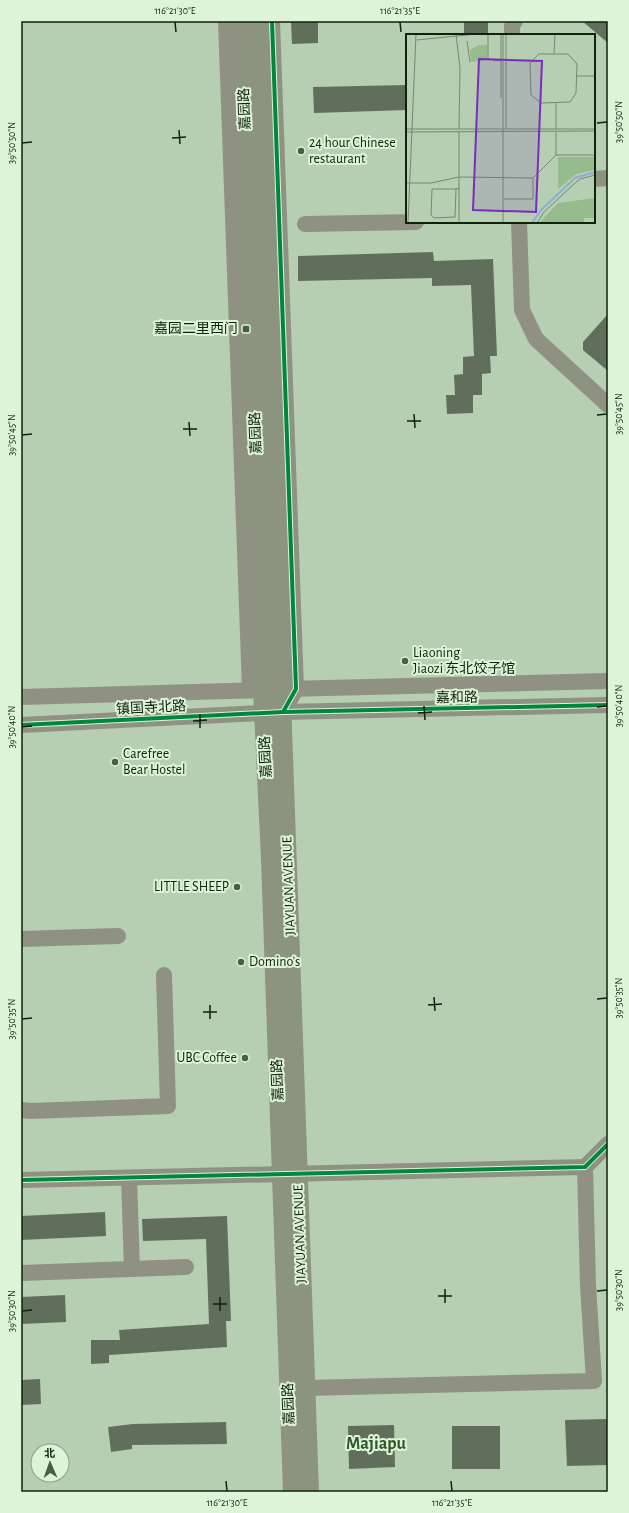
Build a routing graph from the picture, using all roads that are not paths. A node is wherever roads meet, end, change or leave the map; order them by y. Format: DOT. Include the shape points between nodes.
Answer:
graph roads {
  1 [pos="226,21"];
  2 [pos="242,21"];
  3 [pos="257,21"];
  4 [pos="272,21"];
  5 [pos="515,21"];
  6 [pos="512,34"];
  7 [pos="608,178"];
  8 [pos="595,179"];
  9 [pos="406,222"];
  10 [pos="519,223"];
  11 [pos="305,224"];
  12 [pos="608,405"];
  13 [pos="608,681"];
  14 [pos="273,690"];
  15 [pos="21,697"];
  16 [pos="608,705"];
  17 [pos="273,713"];
  18 [pos="21,726"];
  19 [pos="118,936"];
  20 [pos="21,939"];
  21 [pos="164,975"];
  22 [pos="21,1110"];
  23 [pos="608,1144"];
  24 [pos="585,1167"];
  25 [pos="289,1173"];
  26 [pos="130,1178"];
  27 [pos="21,1180"];
  28 [pos="186,1268"];
  29 [pos="132,1269"];
  30 [pos="21,1273"];
  31 [pos="306,1388"];
  32 [pos="293,1492"];
  33 [pos="309,1492"];
  1 -- 14 [label="street"];
  2 -- 14 [label="main road, 嘉园路" via="253,331"];
  3 -- 14 [label="main road, 嘉园路"];
  4 -- 14 [label="street"];
  5 -- 6 [label="street"];
  7 -- 8 [label="street"];
  9 -- 11 [label="street"];
  10 -- 12 [label="street" via="522,310 536,339"];
  13 -- 14 [label="street, 嘉和路"];
  14 -- 15 [label="street, 镇国寺北路"];
  14 -- 17 [label="main road, JIAYUAN AVENUE"];
  16 -- 17 [label="street, 嘉和路"];
  17 -- 18 [label="street, 镇国寺北路"];
  17 -- 25 [label="main road, JIAYUAN AVENUE"];
  19 -- 20 [label="street"];
  21 -- 22 [label="street" via="168,1106"];
  23 -- 24 [label="street"];
  24 -- 25 [label="street"];
  24 -- 31 [label="street" via="594,1381"];
  25 -- 26 [label="street"];
  25 -- 31 [label="main road, JIAYUAN AVENUE"];
  25 -- 32 [label="main road, 嘉园路"];
  26 -- 27 [label="street"];
  26 -- 29 [label="street"];
  28 -- 29 [label="street"];
  29 -- 30 [label="street"];
  31 -- 33 [label="main road, JIAYUAN AVENUE"];
}
